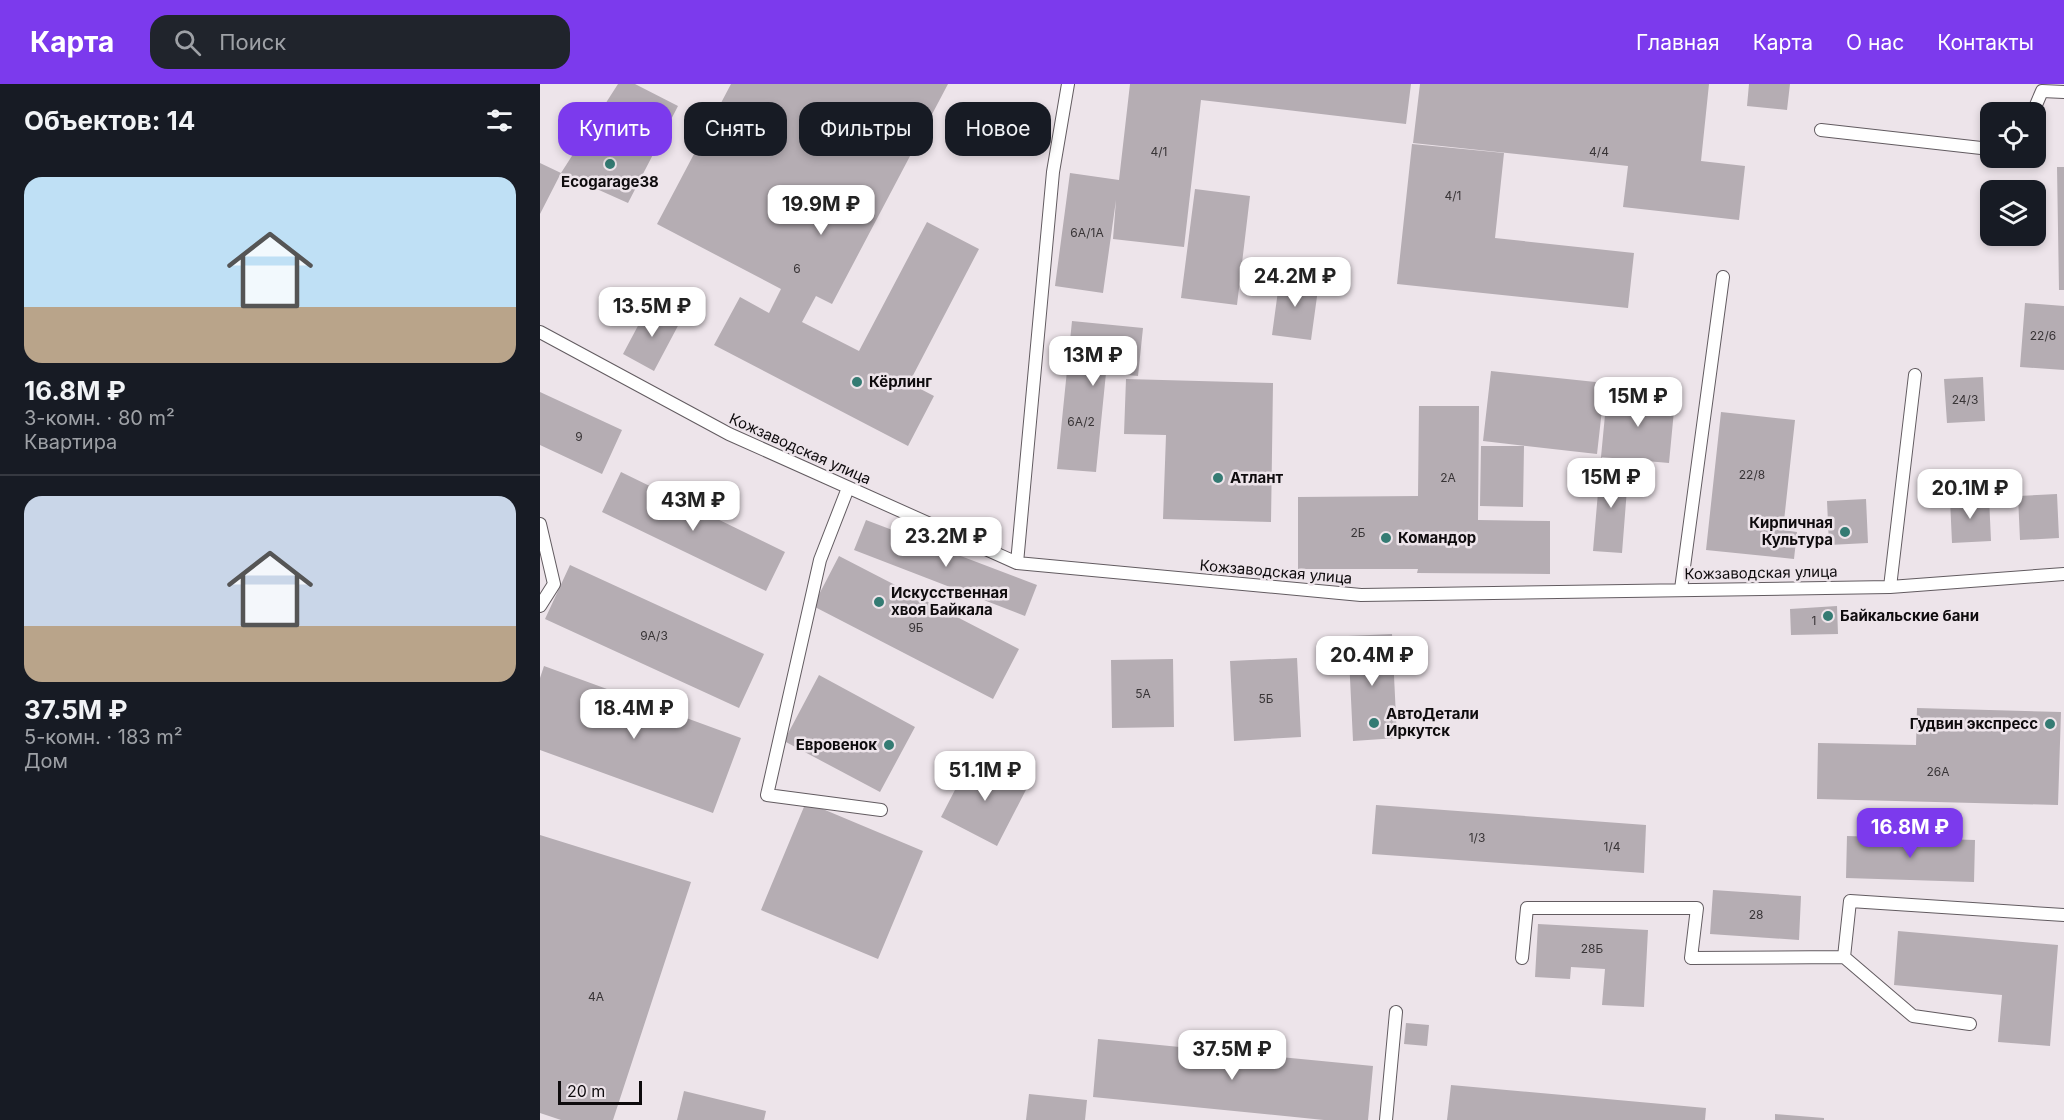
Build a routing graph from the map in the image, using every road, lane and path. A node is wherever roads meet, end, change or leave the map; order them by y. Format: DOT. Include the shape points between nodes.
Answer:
graph roads {
  1 [pos="1068,84"];
  2 [pos="2064,92"];
  3 [pos="2037,102"];
  4 [pos="1821,130"];
  5 [pos="1980,148"];
  6 [pos="1723,277"];
  7 [pos="540,332"];
  8 [pos="1915,375"];
  9 [pos="848,488"];
  10 [pos="540,524"];
  11 [pos="1017,563"];
  12 [pos="2064,574"];
  13 [pos="1890,587"];
  14 [pos="1681,589"];
  15 [pos="540,606"];
  16 [pos="881,810"];
  17 [pos="2064,915"];
  18 [pos="1844,957"];
  19 [pos="1522,958"];
  20 [pos="1396,1012"];
  21 [pos="1970,1023"];
  22 [pos="1386,1120"];
  1 -- 11 [label="lane" via="1053,172"];
  2 -- 3 [label="lane" via="2042,91"];
  4 -- 5 [label="lane"];
  6 -- 14 [label="lane"];
  7 -- 9 [label="lane, Кожзаводская улица" via="729,434"];
  8 -- 13 [label="lane"];
  9 -- 11 [label="lane, Кожзаводская улица"];
  9 -- 16 [label="lane" via="820,560 767,795"];
  10 -- 15 [label="lane" via="554,585"];
  11 -- 14 [label="lane, Кожзаводская улица" via="1361,595"];
  12 -- 13 [label="lane, Кожзаводская улица"];
  13 -- 14 [label="lane, Кожзаводская улица"];
  17 -- 18 [label="lane" via="1850,901"];
  18 -- 19 [label="lane" via="1691,958 1697,908 1527,908"];
  18 -- 21 [label="lane" via="1913,1016"];
  20 -- 22 [label="lane"];
}
